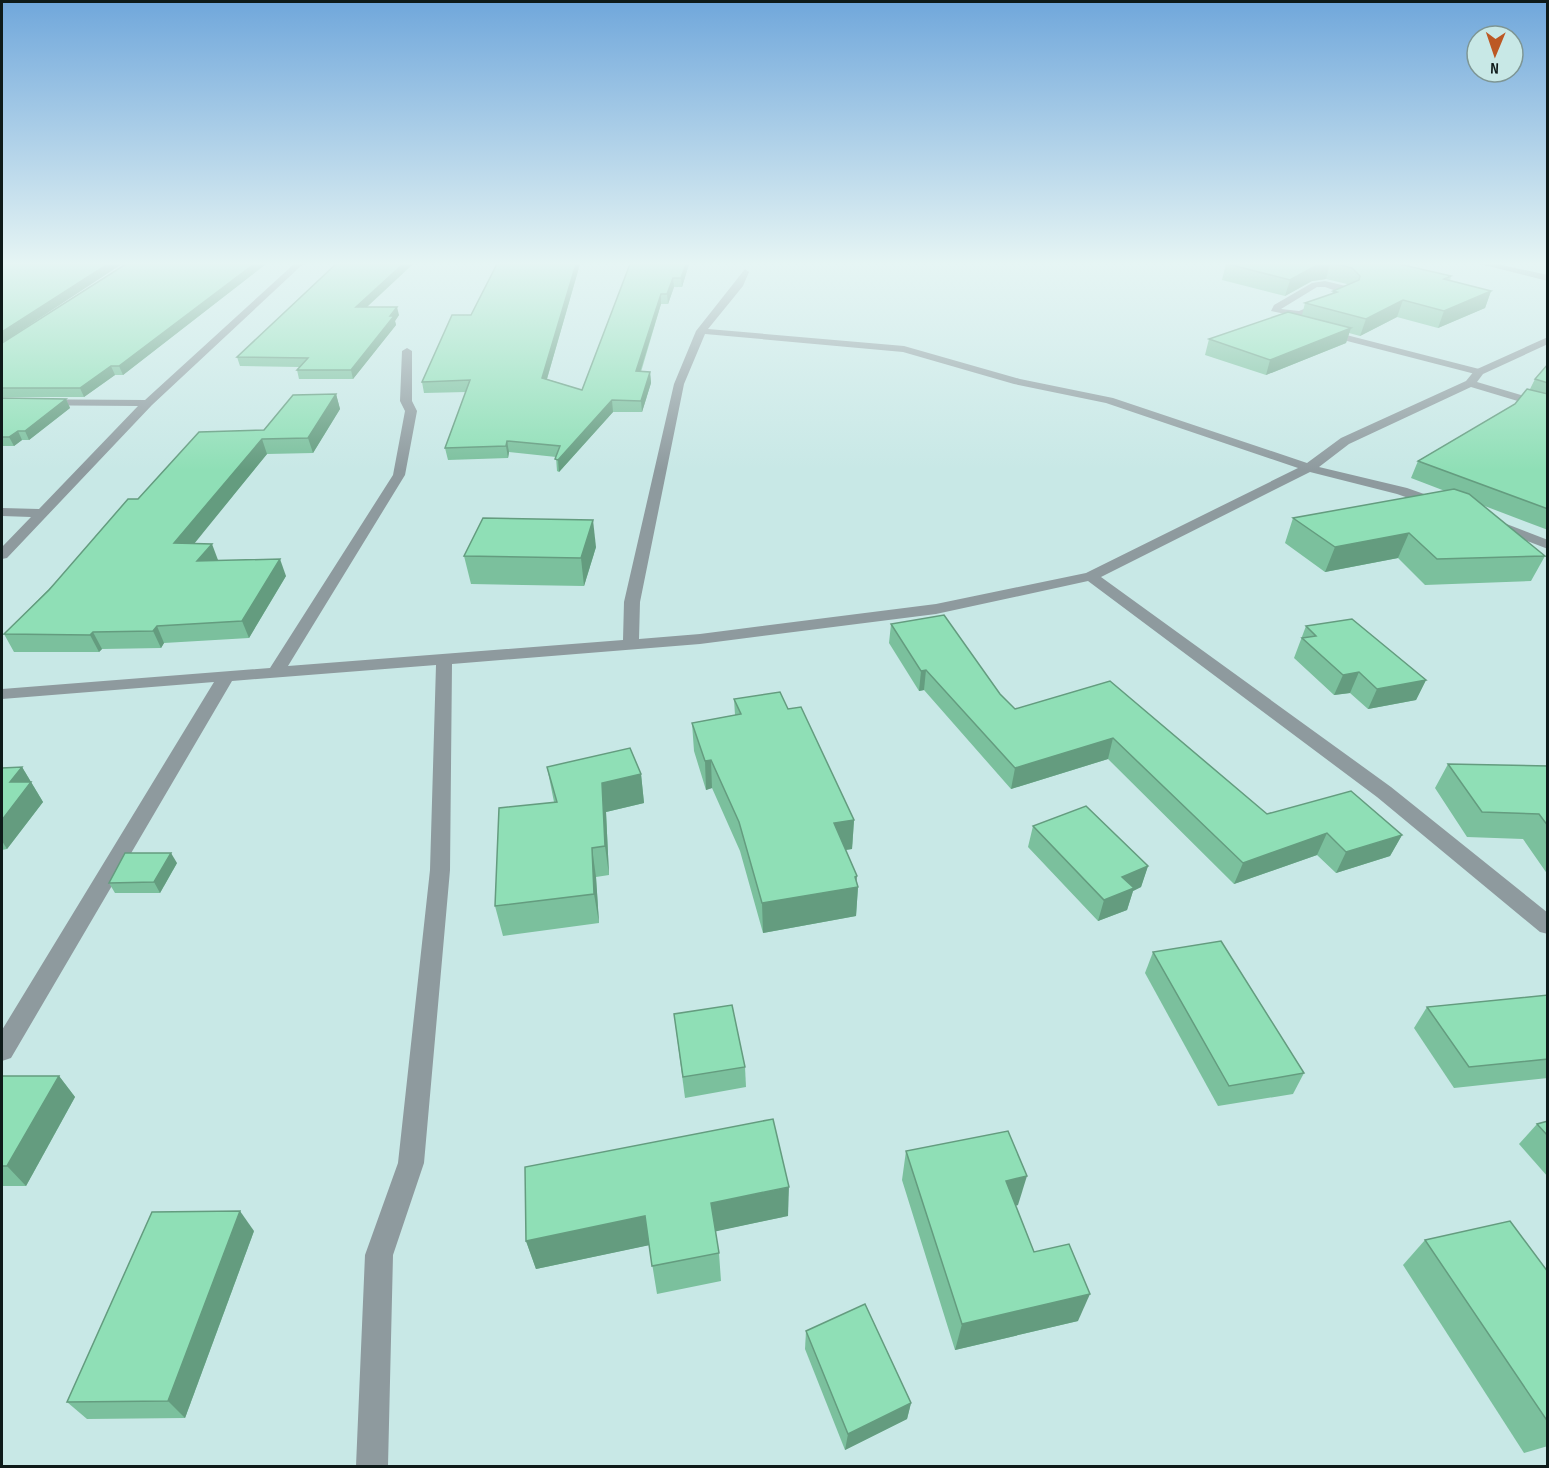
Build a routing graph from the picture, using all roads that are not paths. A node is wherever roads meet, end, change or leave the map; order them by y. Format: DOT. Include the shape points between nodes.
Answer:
graph roads {
  1 [pos="225,333"];
  2 [pos="700,333"];
  3 [pos="718,333"];
  4 [pos="1324,333"];
  5 [pos="1548,340"];
  6 [pos="407,351"];
  7 [pos="1474,378"];
  8 [pos="2,402"];
  9 [pos="148,403"];
  10 [pos="1548,407"];
  11 [pos="1309,468"];
  12 [pos="1453,508"];
  13 [pos="2,512"];
  14 [pos="43,513"];
  15 [pos="1474,516"];
  16 [pos="1548,544"];
  17 [pos="2,555"];
  18 [pos="1091,576"];
  19 [pos="631,644"];
  20 [pos="444,661"];
  21 [pos="276,672"];
  22 [pos="227,675"];
  23 [pos="2,694"];
  24 [pos="1548,926"];
  25 [pos="2,1050"];
  26 [pos="372,1467"];
  1 -- 9 [label="street"];
  2 -- 19 [label="street" via="674,406 632,602"];
  3 -- 11 [label="street" via="904,349 1018,382 1110,400"];
  4 -- 7 [label="street"];
  5 -- 7 [label="street"];
  6 -- 21 [label="street" via="406,401 411,411 399,476"];
  7 -- 10 [label="street"];
  7 -- 11 [label="street" via="1345,441"];
  8 -- 9 [label="street"];
  9 -- 14 [label="street"];
  11 -- 12 [label="street"];
  11 -- 18 [label="street"];
  13 -- 14 [label="street"];
  14 -- 17 [label="street"];
  15 -- 16 [label="street"];
  18 -- 19 [label="street" via="936,609"];
  18 -- 24 [label="street" via="1384,792"];
  19 -- 20 [label="street"];
  20 -- 21 [label="street"];
  20 -- 26 [label="street" via="440,870 411,1163 379,1255"];
  21 -- 22 [label="street"];
  22 -- 23 [label="street"];
  22 -- 25 [label="street"];
}
